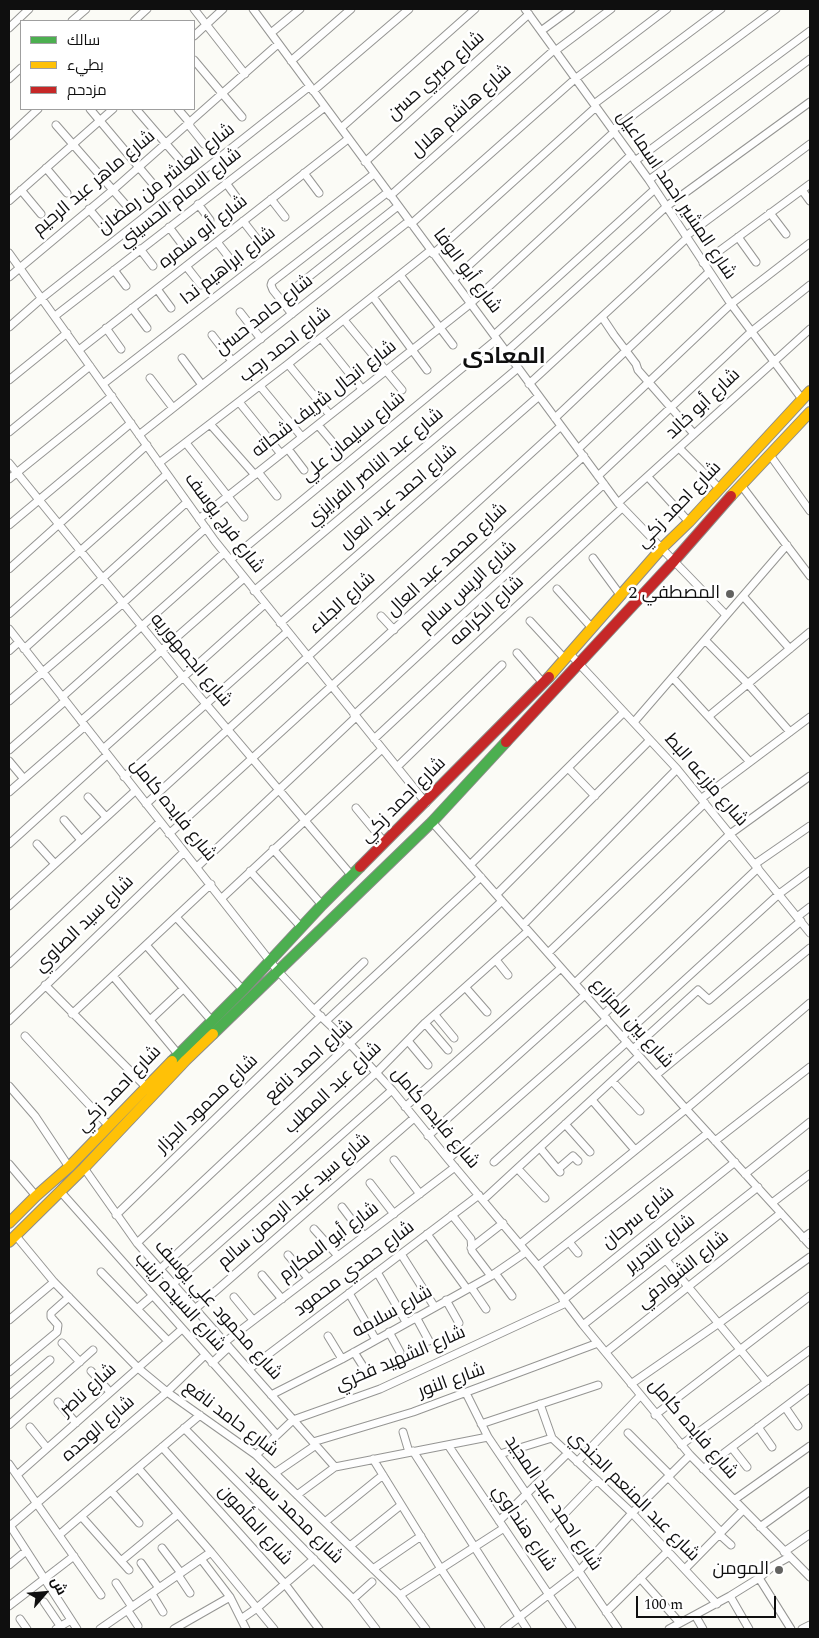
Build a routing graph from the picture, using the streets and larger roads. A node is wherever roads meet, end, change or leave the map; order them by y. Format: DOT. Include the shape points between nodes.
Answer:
graph roads {
  1 [pos="29,9"];
  2 [pos="86,9"];
  3 [pos="147,9"];
  4 [pos="194,9"];
  5 [pos="223,9"];
  6 [pos="253,9"];
  7 [pos="300,9"];
  8 [pos="351,9"];
  9 [pos="409,9"];
  10 [pos="475,9"];
  11 [pos="570,9"];
  12 [pos="611,9"];
  13 [pos="667,9"];
  14 [pos="722,9"];
  15 [pos="776,9"];
  16 [pos="527,12"];
  17 [pos="73,20"];
  18 [pos="135,20"];
  19 [pos="206,24"];
  20 [pos="9,28"];
  21 [pos="541,31"];
  22 [pos="810,32"];
  23 [pos="271,33"];
  24 [pos="195,35"];
  25 [pos="278,44"];
  26 [pos="555,50"];
  27 [pos="810,59"];
  28 [pos="291,60"];
  29 [pos="195,61"];
  30 [pos="20,69"];
  31 [pos="245,74"];
  32 [pos="9,79"];
  33 [pos="575,79"];
  34 [pos="312,89"];
  35 [pos="222,94"];
  36 [pos="810,102"];
  37 [pos="595,105"];
  38 [pos="325,107"];
  39 [pos="37,110"];
  40 [pos="91,110"];
  41 [pos="112,110"];
  42 [pos="137,110"];
  43 [pos="179,110"];
  44 [pos="242,117"];
  45 [pos="100,120"];
  46 [pos="189,124"];
  47 [pos="56,126"];
  48 [pos="341,128"];
  49 [pos="613,131"];
  50 [pos="9,136"];
  51 [pos="348,139"];
  52 [pos="73,144"];
  53 [pos="166,144"];
  54 [pos="204,144"];
  55 [pos="810,144"];
  56 [pos="633,158"];
  57 [pos="180,160"];
  58 [pos="365,162"];
  59 [pos="139,167"];
  60 [pos="46,168"];
  61 [pos="304,173"];
  62 [pos="374,174"];
  63 [pos="649,180"];
  64 [pos="226,183"];
  65 [pos="153,184"];
  66 [pos="810,184"];
  67 [pos="656,189"];
  68 [pos="21,190"];
  69 [pos="112,190"];
  70 [pos="802,190"];
  71 [pos="67,193"];
  72 [pos="319,193"];
  73 [pos="389,194"];
  74 [pos="237,198"];
  75 [pos="271,199"];
  76 [pos="9,201"];
  77 [pos="810,201"];
  78 [pos="198,204"];
  79 [pos="126,205"];
  80 [pos="398,206"];
  81 [pos="667,206"];
  82 [pos="89,209"];
  83 [pos="770,213"];
  84 [pos="41,214"];
  85 [pos="286,217"];
  86 [pos="210,220"];
  87 [pos="243,221"];
  88 [pos="410,222"];
  89 [pos="104,227"];
  90 [pos="169,227"];
  91 [pos="786,234"];
  92 [pos="687,237"];
  93 [pos="738,237"];
  94 [pos="257,239"];
  95 [pos="217,242"];
  96 [pos="181,243"];
  97 [pos="810,243"];
  98 [pos="140,249"];
  99 [pos="432,252"];
  100 [pos="9,253"];
  101 [pos="231,260"];
  102 [pos="756,262"];
  103 [pos="703,263"];
  104 [pos="153,266"];
  105 [pos="186,266"];
  106 [pos="20,268"];
  107 [pos="114,270"];
  108 [pos="710,272"];
  109 [pos="400,275"];
  110 [pos="9,277"];
  111 [pos="453,280"];
  112 [pos="201,285"];
  113 [pos="810,285"];
  114 [pos="126,286"];
  115 [pos="296,287"];
  116 [pos="157,289"];
  117 [pos="373,297"];
  118 [pos="42,298"];
  119 [pos="470,304"];
  120 [pos="731,304"];
  121 [pos="132,308"];
  122 [pos="171,308"];
  123 [pos="240,312"];
  124 [pos="292,314"];
  125 [pos="55,316"];
  126 [pos="602,317"];
  127 [pos="344,320"];
  128 [pos="9,327"];
  129 [pos="106,328"];
  130 [pos="147,328"];
  131 [pos="440,328"];
  132 [pos="810,329"];
  133 [pos="751,332"];
  134 [pos="67,333"];
  135 [pos="212,335"];
  136 [pos="261,338"];
  137 [pos="321,338"];
  138 [pos="495,338"];
  139 [pos="453,345"];
  140 [pos="121,349"];
  141 [pos="79,350"];
  142 [pos="413,350"];
  143 [pos="626,351"];
  144 [pos="506,352"];
  145 [pos="182,358"];
  146 [pos="232,361"];
  147 [pos="774,361"];
  148 [pos="288,364"];
  149 [pos="90,366"];
  150 [pos="518,368"];
  151 [pos="427,370"];
  152 [pos="386,371"];
  153 [pos="150,378"];
  154 [pos="9,380"];
  155 [pos="648,382"];
  156 [pos="103,384"];
  157 [pos="530,384"];
  158 [pos="202,385"];
  159 [pos="260,386"];
  160 [pos="362,389"];
  161 [pos="402,390"];
  162 [pos="810,391"];
  163 [pos="112,396"];
  164 [pos="539,396"];
  165 [pos="802,399"];
  166 [pos="239,402"];
  167 [pos="671,407"];
  168 [pos="173,408"];
  169 [pos="810,412"];
  170 [pos="330,415"];
  171 [pos="555,418"];
  172 [pos="131,423"];
  173 [pos="210,424"];
  174 [pos="318,425"];
  175 [pos="561,426"];
  176 [pos="9,432"];
  177 [pos="139,434"];
  178 [pos="694,434"];
  179 [pos="302,437"];
  180 [pos="186,443"];
  181 [pos="334,444"];
  182 [pos="147,445"];
  183 [pos="679,448"];
  184 [pos="288,449"];
  185 [pos="578,449"];
  186 [pos="281,454"];
  187 [pos="770,455"];
  188 [pos="584,456"];
  189 [pos="9,463"];
  190 [pos="160,463"];
  191 [pos="304,470"];
  192 [pos="16,473"];
  193 [pos="167,474"];
  194 [pos="256,474"];
  195 [pos="598,476"];
  196 [pos="648,476"];
  197 [pos="9,479"];
  198 [pos="604,484"];
  199 [pos="741,485"];
  200 [pos="720,489"];
  201 [pos="228,496"];
  202 [pos="277,496"];
  203 [pos="38,500"];
  204 [pos="187,502"];
  205 [pos="620,505"];
  206 [pos="809,506"];
  207 [pos="244,517"];
  208 [pos="199,519"];
  209 [pos="689,522"];
  210 [pos="9,525"];
  211 [pos="58,525"];
  212 [pos="206,528"];
  213 [pos="787,545"];
  214 [pos="661,549"];
  215 [pos="80,551"];
  216 [pos="224,553"];
  217 [pos="593,558"];
  218 [pos="230,560"];
  219 [pos="674,561"];
  220 [pos="9,570"];
  221 [pos="810,576"];
  222 [pos="103,578"];
  223 [pos="244,578"];
  224 [pos="557,590"];
  225 [pos="254,591"];
  226 [pos="621,596"];
  227 [pos="743,596"];
  228 [pos="123,603"];
  229 [pos="265,604"];
  230 [pos="9,614"];
  231 [pos="726,615"];
  232 [pos="382,616"];
  233 [pos="530,621"];
  234 [pos="280,623"];
  235 [pos="142,627"];
  236 [pos="592,628"];
  237 [pos="9,629"];
  238 [pos="394,630"];
  239 [pos="287,632"];
  240 [pos="810,632"];
  241 [pos="705,640"];
  242 [pos="19,642"];
  243 [pos="24,649"];
  244 [pos="790,649"];
  245 [pos="9,651"];
  246 [pos="161,651"];
  247 [pos="518,653"];
  248 [pos="568,656"];
  249 [pos="308,657"];
  250 [pos="579,663"];
  251 [pos="502,665"];
  252 [pos="43,673"];
  253 [pos="183,677"];
  254 [pos="673,678"];
  255 [pos="543,684"];
  256 [pos="748,684"];
  257 [pos="332,687"];
  258 [pos="64,699"];
  259 [pos="9,701"];
  260 [pos="206,704"];
  261 [pos="624,712"];
  262 [pos="355,716"];
  263 [pos="709,716"];
  264 [pos="810,717"];
  265 [pos="634,722"];
  266 [pos="83,724"];
  267 [pos="228,730"];
  268 [pos="790,732"];
  269 [pos="374,739"];
  270 [pos="650,740"];
  271 [pos="382,749"];
  272 [pos="9,750"];
  273 [pos="105,752"];
  274 [pos="252,759"];
  275 [pos="9,761"];
  276 [pos="750,762"];
  277 [pos="397,767"];
  278 [pos="568,768"];
  279 [pos="677,769"];
  280 [pos="124,776"];
  281 [pos="810,776"];
  282 [pos="24,779"];
  283 [pos="135,790"];
  284 [pos="279,790"];
  285 [pos="9,792"];
  286 [pos="594,796"];
  287 [pos="88,797"];
  288 [pos="704,800"];
  289 [pos="426,803"];
  290 [pos="146,804"];
  291 [pos="356,808"];
  292 [pos="106,817"];
  293 [pos="64,820"];
  294 [pos="305,821"];
  295 [pos="160,822"];
  296 [pos="432,822"];
  297 [pos="810,826"];
  298 [pos="170,834"];
  299 [pos="730,834"];
  300 [pos="81,840"];
  301 [pos="385,842"];
  302 [pos="9,844"];
  303 [pos="37,844"];
  304 [pos="273,849"];
  305 [pos="184,852"];
  306 [pos="55,864"];
  307 [pos="470,865"];
  308 [pos="757,866"];
  309 [pos="197,868"];
  310 [pos="250,871"];
  311 [pos="810,871"];
  312 [pos="352,876"];
  313 [pos="481,877"];
  314 [pos="211,884"];
  315 [pos="496,894"];
  316 [pos="779,894"];
  317 [pos="222,898"];
  318 [pos="502,902"];
  319 [pos="322,905"];
  320 [pos="9,906"];
  321 [pos="810,907"];
  322 [pos="176,917"];
  323 [pos="799,919"];
  324 [pos="523,925"];
  325 [pos="301,927"];
  326 [pos="528,931"];
  327 [pos="810,933"];
  328 [pos="146,945"];
  329 [pos="810,948"];
  330 [pos="548,953"];
  331 [pos="269,960"];
  332 [pos="496,960"];
  333 [pos="364,962"];
  334 [pos="9,964"];
  335 [pos="562,968"];
  336 [pos="277,970"];
  337 [pos="508,975"];
  338 [pos="113,976"];
  339 [pos="575,984"];
  340 [pos="45,985"];
  341 [pos="466,988"];
  342 [pos="183,989"];
  343 [pos="243,990"];
  344 [pos="585,995"];
  345 [pos="810,1003"];
  346 [pos="314,1010"];
  347 [pos="487,1012"];
  348 [pos="72,1014"];
  349 [pos="435,1015"];
  350 [pos="605,1017"];
  351 [pos="323,1018"];
  352 [pos="150,1020"];
  353 [pos="210,1020"];
  354 [pos="9,1021"];
  355 [pos="425,1023"];
  356 [pos="25,1036"];
  357 [pos="454,1038"];
  358 [pos="625,1040"];
  359 [pos="408,1041"];
  360 [pos="350,1044"];
  361 [pos="633,1049"];
  362 [pos="448,1050"];
  363 [pos="178,1054"];
  364 [pos="639,1056"];
  365 [pos="428,1065"];
  366 [pos="810,1067"];
  367 [pos="376,1072"];
  368 [pos="656,1075"];
  369 [pos="612,1081"];
  370 [pos="9,1086"];
  371 [pos="145,1087"];
  372 [pos="392,1090"];
  373 [pos="154,1095"];
  374 [pos="592,1100"];
  375 [pos="405,1107"];
  376 [pos="686,1109"];
  377 [pos="640,1111"];
  378 [pos="414,1118"];
  379 [pos="810,1122"];
  380 [pos="565,1124"];
  381 [pos="108,1125"];
  382 [pos="708,1133"];
  383 [pos="428,1136"];
  384 [pos="716,1141"];
  385 [pos="540,1148"];
  386 [pos="635,1150"];
  387 [pos="590,1152"];
  388 [pos="448,1159"];
  389 [pos="394,1160"];
  390 [pos="578,1161"];
  391 [pos="494,1162"];
  392 [pos="735,1162"];
  393 [pos="9,1164"];
  394 [pos="69,1167"];
  395 [pos="455,1167"];
  396 [pos="84,1168"];
  397 [pos="518,1169"];
  398 [pos="745,1174"];
  399 [pos="810,1174"];
  400 [pos="370,1183"];
  401 [pos="758,1187"];
  402 [pos="60,1191"];
  403 [pos="420,1194"];
  404 [pos="36,1196"];
  405 [pos="481,1198"];
  406 [pos="545,1198"];
  407 [pos="772,1203"];
  408 [pos="342,1208"];
  409 [pos="781,1213"];
  410 [pos="394,1214"];
  411 [pos="116,1215"];
  412 [pos="452,1215"];
  413 [pos="9,1222"];
  414 [pos="502,1223"];
  415 [pos="314,1229"];
  416 [pos="810,1232"];
  417 [pos="427,1234"];
  418 [pos="364,1236"];
  419 [pos="803,1238"];
  420 [pos="12,1239"];
  421 [pos="569,1242"];
  422 [pos="137,1243"];
  423 [pos="520,1244"];
  424 [pos="810,1245"];
  425 [pos="471,1248"];
  426 [pos="526,1252"];
  427 [pos="578,1253"];
  428 [pos="401,1254"];
  429 [pos="288,1255"];
  430 [pos="338,1256"];
  431 [pos="810,1257"];
  432 [pos="666,1260"];
  433 [pos="538,1266"];
  434 [pos="160,1269"];
  435 [pos="101,1272"];
  436 [pos="377,1272"];
  437 [pos="262,1275"];
  438 [pos="493,1275"];
  439 [pos="308,1278"];
  440 [pos="54,1282"];
  441 [pos="173,1284"];
  442 [pos="688,1287"];
  443 [pos="469,1288"];
  444 [pos="349,1293"];
  445 [pos="152,1296"];
  446 [pos="512,1296"];
  447 [pos="810,1296"];
  448 [pos="69,1297"];
  449 [pos="234,1297"];
  450 [pos="282,1298"];
  451 [pos="446,1300"];
  452 [pos="564,1302"];
  453 [pos="434,1306"];
  454 [pos="195,1308"];
  455 [pos="137,1309"];
  456 [pos="486,1310"];
  457 [pos="416,1317"];
  458 [pos="9,1320"];
  459 [pos="254,1320"];
  460 [pos="406,1322"];
  461 [pos="459,1323"];
  462 [pos="719,1323"];
  463 [pos="583,1325"];
  464 [pos="182,1329"];
  465 [pos="389,1332"];
  466 [pos="328,1336"];
  467 [pos="376,1340"];
  468 [pos="168,1341"];
  469 [pos="429,1341"];
  470 [pos="62,1343"];
  471 [pos="598,1343"];
  472 [pos="227,1345"];
  473 [pos="93,1350"];
  474 [pos="740,1350"];
  475 [pos="810,1350"];
  476 [pos="354,1352"];
  477 [pos="400,1352"];
  478 [pos="606,1352"];
  479 [pos="205,1355"];
  480 [pos="342,1359"];
  481 [pos="50,1360"];
  482 [pos="80,1362"];
  483 [pos="212,1363"];
  484 [pos="138,1368"];
  485 [pos="249,1369"];
  486 [pos="91,1371"];
  487 [pos="366,1371"];
  488 [pos="9,1372"];
  489 [pos="767,1382"];
  490 [pos="631,1384"];
  491 [pos="598,1385"];
  492 [pos="810,1389"];
  493 [pos="110,1392"];
  494 [pos="167,1392"];
  495 [pos="466,1393"];
  496 [pos="271,1394"];
  497 [pos="9,1395"];
  498 [pos="640,1396"];
  499 [pos="58,1402"];
  500 [pos="540,1404"];
  501 [pos="785,1407"];
  502 [pos="200,1415"];
  503 [pos="656,1415"];
  504 [pos="293,1420"];
  505 [pos="76,1423"];
  506 [pos="481,1424"];
  507 [pos="9,1425"];
  508 [pos="798,1426"];
  509 [pos="30,1427"];
  510 [pos="184,1428"];
  511 [pos="758,1428"];
  512 [pos="403,1432"];
  513 [pos="628,1433"];
  514 [pos="277,1435"];
  515 [pos="488,1437"];
  516 [pos="552,1438"];
  517 [pos="315,1444"];
  518 [pos="448,1445"];
  519 [pos="681,1445"];
  520 [pos="772,1446"];
  521 [pos="810,1446"];
  522 [pos="162,1447"];
  523 [pos="47,1448"];
  524 [pos="732,1448"];
  525 [pos="411,1452"];
  526 [pos="568,1453"];
  527 [pos="256,1454"];
  528 [pos="500,1454"];
  529 [pos="690,1455"];
  530 [pos="373,1459"];
  531 [pos="578,1462"];
  532 [pos="9,1464"];
  533 [pos="335,1467"];
  534 [pos="746,1467"];
  535 [pos="138,1468"];
  536 [pos="703,1469"];
  537 [pos="275,1473"];
  538 [pos="17,1475"];
  539 [pos="383,1475"];
  540 [pos="669,1476"];
  541 [pos="597,1480"];
  542 [pos="111,1491"];
  543 [pos="810,1491"];
  544 [pos="527,1494"];
  545 [pos="297,1495"];
  546 [pos="734,1500"];
  547 [pos="37,1504"];
  548 [pos="401,1505"];
  549 [pos="743,1510"];
  550 [pos="632,1513"];
  551 [pos="178,1514"];
  552 [pos="81,1516"];
  553 [pos="499,1521"];
  554 [pos="325,1522"];
  555 [pos="139,1523"];
  556 [pos="9,1525"];
  557 [pos="760,1527"];
  558 [pos="504,1528"];
  559 [pos="550,1529"];
  560 [pos="720,1533"];
  561 [pos="810,1534"];
  562 [pos="59,1535"];
  563 [pos="421,1536"];
  564 [pos="731,1545"];
  565 [pos="350,1546"];
  566 [pos="475,1547"];
  567 [pos="162,1548"];
  568 [pos="26,1551"];
  569 [pos="668,1551"];
  570 [pos="210,1552"];
  571 [pos="786,1554"];
  572 [pos="74,1556"];
  573 [pos="201,1559"];
  574 [pos="314,1559"];
  575 [pos="121,1561"];
  576 [pos="141,1563"];
  577 [pos="9,1565"];
  578 [pos="373,1569"];
  579 [pos="441,1569"];
  580 [pos="684,1569"];
  581 [pos="129,1570"];
  582 [pos="579,1571"];
  583 [pos="180,1574"];
  584 [pos="810,1575"];
  585 [pos="640,1578"];
  586 [pos="759,1578"];
  587 [pos="44,1579"];
  588 [pos="372,1582"];
  589 [pos="116,1583"];
  590 [pos="286,1584"];
  591 [pos="159,1588"];
  592 [pos="152,1594"];
  593 [pos="190,1594"];
  594 [pos="549,1594"];
  595 [pos="101,1595"];
  596 [pos="400,1595"];
  597 [pos="730,1596"];
  598 [pos="230,1598"];
  599 [pos="353,1598"];
  600 [pos="44,1602"];
  601 [pos="717,1604"];
  602 [pos="9,1606"];
  603 [pos="257,1608"];
  604 [pos="130,1609"];
  605 [pos="163,1612"];
  606 [pos="606,1612"];
  607 [pos="695,1615"];
  608 [pos="519,1618"];
  609 [pos="20,1619"];
  610 [pos="241,1619"];
  611 [pos="71,1620"];
  612 [pos="680,1623"];
  613 [pos="810,1624"];
  614 [pos="138,1626"];
  615 [pos="58,1628"];
  616 [pos="26,1629"];
  617 [pos="77,1629"];
  618 [pos="100,1629"];
  619 [pos="174,1629"];
  620 [pos="246,1629"];
  621 [pos="274,1629"];
  622 [pos="319,1629"];
  623 [pos="376,1629"];
  624 [pos="426,1629"];
  625 [pos="481,1629"];
  626 [pos="504,1629"];
  627 [pos="527,1629"];
  628 [pos="572,1629"];
  629 [pos="618,1629"];
  630 [pos="669,1629"];
  631 [pos="703,1629"];
  632 [pos="749,1629"];
  633 [pos="791,1629"];
  634 [pos="802,1629"];
  1 -- 20 [label="street"];
  2 -- 17 [label="street"];
  3 -- 18 [label="street"];
  4 -- 19 [label="street"];
  5 -- 19 [label="street"];
  6 -- 23 [label="street, شارع أبو الوفا"];
  7 -- 23 [label="street"];
  8 -- 28 [label="street"];
  9 -- 34 [label="street, شارع العاشر من رمضان"];
  10 -- 48 [label="street"];
  11 -- 21 [label="street"];
  12 -- 26 [label="street, شارع هاشم هلال"];
  13 -- 33 [label="street, شارع حامد حسن"];
  14 -- 37 [label="street, شارع احمد رجب"];
  15 -- 49 [label="street"];
  16 -- 21 [label="street, شارع المشير احمد اسماعيل"];
  16 -- 58 [label="street, شارع صبري حسن"];
  19 -- 24 [label="street"];
  19 -- 31 [label="street"];
  21 -- 26 [label="street, شارع المشير احمد اسماعيل"];
  22 -- 56 [label="street, شارع انجال شريف شحاته"];
  23 -- 25 [label="street, شارع أبو الوفا"];
  25 -- 28 [label="street, شارع أبو الوفا"];
  25 -- 31 [label="street, شارع ماهر عبد الرحيم"];
  26 -- 33 [label="street, شارع المشير احمد اسماعيل"];
  26 -- 73 [label="street, شارع هاشم هلال"];
  27 -- 63 [label="street"];
  28 -- 34 [label="street, شارع أبو الوفا"];
  29 -- 35 [label="street"];
  30 -- 32 [label="street"];
  31 -- 35 [label="street, شارع ماهر عبد الرحيم"];
  33 -- 37 [label="street, شارع المشير احمد اسماعيل"];
  33 -- 88 [label="street, شارع حامد حسن"];
  34 -- 38 [label="street, شارع أبو الوفا"];
  34 -- 118 [label="street, شارع العاشر من رمضان"];
  35 -- 44 [label="street"];
  35 -- 46 [label="street, شارع ماهر عبد الرحيم"];
  36 -- 81 [label="street"];
  37 -- 49 [label="street, شارع المشير احمد اسماعيل"];
  37 -- 99 [label="street, شارع احمد رجب"];
  38 -- 48 [label="street, شارع أبو الوفا"];
  38 -- 64 [label="street, شارع الامام الحسيني"];
  39 -- 50 [label="street"];
  40 -- 45 [label="street"];
  41 -- 45 [label="street"];
  42 -- 53 [label="street"];
  43 -- 46 [label="street"];
  45 -- 52 [label="street"];
  45 -- 59 [label="street"];
  46 -- 53 [label="street, شارع ماهر عبد الرحيم"];
  46 -- 54 [label="street"];
  47 -- 52 [label="street"];
  48 -- 51 [label="street, شارع أبو الوفا"];
  49 -- 56 [label="street, شارع المشير احمد اسماعيل"];
  49 -- 111 [label="street"];
  51 -- 58 [label="street, شارع أبو الوفا"];
  51 -- 61 [label="street, شارع أبو سمره"];
  52 -- 60 [label="street"];
  52 -- 69 [label="street"];
  53 -- 57 [label="street"];
  53 -- 59 [label="street, شارع ماهر عبد الرحيم"];
  55 -- 92 [label="street"];
  56 -- 63 [label="street, شارع المشير احمد اسماعيل"];
  56 -- 119 [label="street, شارع انجال شريف شحاته"];
  58 -- 62 [label="street, شارع أبو الوفا"];
  59 -- 65 [label="street"];
  59 -- 69 [label="street, شارع ماهر عبد الرحيم"];
  60 -- 68 [label="street"];
  60 -- 71 [label="street"];
  61 -- 72 [label="street"];
  61 -- 75 [label="street, شارع أبو سمره"];
  62 -- 73 [label="street, شارع أبو الوفا"];
  62 -- 156 [label="street, شارع ابراهيم ندا"];
  63 -- 67 [label="street, شارع المشير احمد اسماعيل"];
  64 -- 74 [label="street"];
  64 -- 78 [label="street, شارع الامام الحسيني"];
  66 -- 70 [label="street"];
  67 -- 81 [label="street, شارع المشير احمد اسماعيل"];
  67 -- 138 [label="street, شارع سليمان علي"];
  68 -- 76 [label="street"];
  68 -- 84 [label="street"];
  69 -- 79 [label="street"];
  69 -- 82 [label="street, شارع ماهر عبد الرحيم"];
  70 -- 77 [label="street"];
  70 -- 83 [label="street"];
  73 -- 80 [label="street, شارع أبو الوفا"];
  73 -- 124 [label="street, شارع هاشم هلال" via="272,282 273,290"];
  75 -- 85 [label="street"];
  75 -- 87 [label="street, شارع أبو سمره"];
  78 -- 86 [label="street"];
  78 -- 90 [label="street, شارع الامام الحسيني"];
  80 -- 88 [label="street, شارع أبو الوفا"];
  80 -- 115 [label="street"];
  81 -- 92 [label="street, شارع المشير احمد اسماعيل"];
  81 -- 144 [label="street"];
  82 -- 89 [label="street"];
  82 -- 106 [label="street, شارع ماهر عبد الرحيم"];
  83 -- 91 [label="street"];
  83 -- 93 [label="street"];
  87 -- 94 [label="street"];
  87 -- 95 [label="street, شارع أبو سمره"];
  88 -- 99 [label="street, شارع أبو الوفا"];
  88 -- 124 [label="street, شارع حامد حسن"];
  90 -- 96 [label="street"];
  90 -- 98 [label="street, شارع الامام الحسيني"];
  92 -- 103 [label="street, شارع المشير احمد اسماعيل"];
  92 -- 126 [label="street"];
  93 -- 102 [label="street"];
  93 -- 103 [label="street"];
  95 -- 101 [label="street"];
  95 -- 105 [label="street, شارع أبو سمره"];
  97 -- 120 [label="street"];
  98 -- 104 [label="street"];
  98 -- 107 [label="street, شارع الامام الحسيني"];
  99 -- 109 [label="street, شارع احمد رجب"];
  99 -- 111 [label="street, شارع أبو الوفا"];
  100 -- 106 [label="street, شارع فرج يوسف"];
  103 -- 108 [label="street, شارع المشير احمد اسماعيل"];
  105 -- 112 [label="street"];
  105 -- 116 [label="street, شارع أبو سمره"];
  106 -- 110 [label="street, شارع ماهر عبد الرحيم"];
  106 -- 118 [label="street, شارع فرج يوسف"];
  107 -- 114 [label="street"];
  107 -- 125 [label="street, شارع الامام الحسيني"];
  108 -- 120 [label="street, شارع المشير احمد اسماعيل"];
  108 -- 143 [label="street"];
  109 -- 117 [label="street, شارع احمد رجب"];
  109 -- 131 [label="street"];
  111 -- 119 [label="street, شارع أبو الوفا"];
  113 -- 133 [label="street"];
  116 -- 121 [label="street, شارع أبو سمره"];
  116 -- 122 [label="street"];
  117 -- 127 [label="street, شارع احمد رجب"];
  117 -- 142 [label="street"];
  118 -- 125 [label="street, شارع فرج يوسف"];
  118 -- 128 [label="street, شارع العاشر من رمضان"];
  119 -- 131 [label="street, شارع انجال شريف شحاته"];
  119 -- 138 [label="street, شارع أبو الوفا"];
  120 -- 133 [label="street, شارع المشير احمد اسماعيل"];
  120 -- 155 [label="street"];
  121 -- 129 [label="street, شارع أبو سمره"];
  121 -- 130 [label="street"];
  123 -- 136 [label="street"];
  124 -- 136 [label="street, شارع حامد حسن"];
  125 -- 134 [label="street, شارع فرج يوسف"];
  126 -- 143 [label="street"];
  126 -- 157 [label="street"];
  127 -- 137 [label="street, شارع احمد رجب"];
  127 -- 152 [label="street"];
  129 -- 140 [label="street"];
  129 -- 141 [label="street, شارع أبو سمره"];
  131 -- 139 [label="street"];
  131 -- 142 [label="street, شارع انجال شريف شحاته"];
  132 -- 147 [label="street, شارع أبو خالد"];
  133 -- 147 [label="street, شارع المشير احمد اسماعيل"];
  133 -- 167 [label="street"];
  134 -- 141 [label="street, شارع فرج يوسف"];
  134 -- 154 [label="street"];
  135 -- 146 [label="street"];
  136 -- 146 [label="street, شارع حامد حسن"];
  137 -- 148 [label="street, شارع احمد رجب"];
  137 -- 160 [label="street"];
  138 -- 144 [label="street, شارع أبو الوفا"];
  138 -- 218 [label="street, شارع سليمان علي"];
  141 -- 149 [label="street, شارع فرج يوسف"];
  142 -- 151 [label="street"];
  142 -- 152 [label="street, شارع انجال شريف شحاته"];
  143 -- 155 [label="street"];
  143 -- 171 [label="street"];
  144 -- 150 [label="street, شارع أبو الوفا"];
  145 -- 158 [label="street"];
  146 -- 158 [label="street, شارع حامد حسن"];
  147 -- 165 [label="street, شارع المشير احمد اسماعيل"];
  147 -- 178 [label="street, شارع أبو خالد"];
  148 -- 159 [label="street, شارع احمد رجب"];
  148 -- 170 [label="street"];
  149 -- 156 [label="street, شارع فرج يوسف"];
  149 -- 176 [label="street"];
  150 -- 157 [label="street, شارع أبو الوفا"];
  150 -- 225 [label="street, شارع عبد الناصر الفرايزي"];
  152 -- 160 [label="street, شارع انجال شريف شحاته"];
  152 -- 161 [label="street"];
  153 -- 168 [label="street"];
  155 -- 167 [label="street"];
  155 -- 185 [label="street"];
  156 -- 163 [label="street, شارع فرج يوسف"];
  157 -- 164 [label="street, شارع أبو الوفا"];
  158 -- 168 [label="street, شارع حامد حسن"];
  159 -- 166 [label="street, شارع احمد رجب"];
  159 -- 179 [label="street"];
  160 -- 170 [label="street, شارع انجال شريف شحاته"];
  162 -- 165 [label="street, شارع احمد زكي"];
  163 -- 172 [label="street, شارع فرج يوسف"];
  163 -- 192 [label="street"];
  164 -- 171 [label="street, شارع أبو الوفا"];
  164 -- 234 [label="street, شارع احمد عبد العال"];
  165 -- 200 [label="street, شارع احمد زكي"];
  166 -- 173 [label="street, شارع احمد رجب"];
  166 -- 186 [label="street"];
  167 -- 178 [label="street"];
  167 -- 195 [label="street"];
  168 -- 177 [label="street, شارع حامد حسن"];
  169 -- 187 [label="street, شارع احمد زكي"];
  170 -- 174 [label="street, شارع انجال شريف شحاته"];
  171 -- 175 [label="street, شارع أبو الوفا"];
  172 -- 177 [label="street, شارع فرج يوسف"];
  172 -- 203 [label="street"];
  173 -- 180 [label="street, شارع احمد رجب"];
  173 -- 194 [label="street"];
  174 -- 179 [label="street, شارع انجال شريف شحاته"];
  174 -- 181 [label="street"];
  175 -- 185 [label="street, شارع أبو الوفا"];
  175 -- 249 [label="street, شارع الجلاء"];
  177 -- 182 [label="street, شارع فرج يوسف"];
  178 -- 183 [label="street, شارع أبو خالد"];
  179 -- 184 [label="street, شارع انجال شريف شحاته"];
  180 -- 190 [label="street, شارع احمد رجب"];
  180 -- 201 [label="street"];
  182 -- 190 [label="street, شارع فرج يوسف"];
  182 -- 211 [label="street"];
  183 -- 196 [label="street, شارع أبو خالد"];
  183 -- 200 [label="street"];
  184 -- 186 [label="street, شارع انجال شريف شحاته"];
  184 -- 191 [label="street"];
  185 -- 188 [label="street, شارع أبو الوفا"];
  186 -- 194 [label="street, شارع انجال شريف شحاته"];
  187 -- 199 [label="street, شارع احمد زكي"];
  187 -- 206 [label="street"];
  188 -- 195 [label="street, شارع أبو الوفا"];
  188 -- 238 [label="street, شارع محمد عبد العال"];
  189 -- 192 [label="street, شارع الجمهوريه"];
  190 -- 193 [label="street, شارع فرج يوسف"];
  192 -- 197 [label="street"];
  192 -- 203 [label="street, شارع الجمهوريه"];
  193 -- 204 [label="street, شارع فرج يوسف"];
  193 -- 215 [label="street"];
  194 -- 201 [label="street, شارع انجال شريف شحاته"];
  194 -- 202 [label="street"];
  195 -- 198 [label="street, شارع أبو الوفا"];
  196 -- 205 [label="street, شارع أبو خالد"];
  196 -- 209 [label="street"];
  198 -- 205 [label="street, شارع أبو الوفا"];
  198 -- 262 [label="street, شارع الريس سالم"];
  199 -- 213 [label="street"];
  199 -- 219 [label="street, شارع احمد زكي"];
  200 -- 209 [label="street, شارع احمد زكي"];
  201 -- 207 [label="street"];
  201 -- 208 [label="street, شارع انجال شريف شحاته"];
  203 -- 210 [label="street"];
  203 -- 211 [label="street, شارع الجمهوريه"];
  204 -- 208 [label="street, شارع فرج يوسف"];
  204 -- 222 [label="street"];
  205 -- 214 [label="street, شارع أبو الوفا"];
  205 -- 269 [label="street, شارع الكرامه"];
  208 -- 212 [label="street, شارع فرج يوسف"];
  209 -- 214 [label="street, شارع احمد زكي"];
  211 -- 215 [label="street, شارع الجمهوريه"];
  211 -- 220 [label="street"];
  212 -- 216 [label="street, شارع فرج يوسف"];
  212 -- 228 [label="street"];
  213 -- 221 [label="street"];
  213 -- 227 [label="street"];
  214 -- 219 [label="street, شارع أبو الوفا"];
  214 -- 226 [label="street, شارع احمد زكي"];
  215 -- 222 [label="street, شارع الجمهوريه"];
  215 -- 230 [label="street"];
  216 -- 218 [label="street, شارع فرج يوسف"];
  216 -- 235 [label="street"];
  217 -- 226 [label="street"];
  218 -- 223 [label="street, شارع فرج يوسف"];
  219 -- 231 [label="street, شارع أبو الوفا"];
  219 -- 250 [label="street, شارع احمد زكي"];
  222 -- 228 [label="street, شارع الجمهوريه"];
  222 -- 243 [label="street"];
  223 -- 225 [label="street, شارع فرج يوسف"];
  223 -- 246 [label="street"];
  224 -- 236 [label="street"];
  225 -- 229 [label="street, شارع فرج يوسف"];
  226 -- 236 [label="street, شارع احمد زكي"];
  227 -- 231 [label="street"];
  227 -- 244 [label="street"];
  228 -- 235 [label="street, شارع الجمهوريه"];
  228 -- 252 [label="street"];
  229 -- 234 [label="street, شارع فرج يوسف"];
  229 -- 253 [label="street"];
  231 -- 241 [label="street"];
  232 -- 238 [label="street"];
  233 -- 248 [label="street, شارع مزرعه البط"];
  234 -- 239 [label="street, شارع فرج يوسف"];
  235 -- 246 [label="street, شارع الجمهوريه"];
  235 -- 258 [label="street"];
  236 -- 248 [label="street, شارع احمد زكي"];
  237 -- 242 [label="street, شارع فايده كامل"];
  238 -- 257 [label="street, شارع محمد عبد العال"];
  239 -- 249 [label="street, شارع فرج يوسف"];
  239 -- 260 [label="street"];
  240 -- 244 [label="street"];
  241 -- 254 [label="street"];
  241 -- 256 [label="street"];
  242 -- 243 [label="street, شارع فايده كامل"];
  242 -- 245 [label="street"];
  243 -- 252 [label="street, شارع فايده كامل"];
  244 -- 256 [label="street"];
  246 -- 253 [label="street, شارع الجمهوريه"];
  246 -- 266 [label="street"];
  247 -- 255 [label="street"];
  248 -- 250 [label="street, شارع مزرعه البط"];
  248 -- 255 [label="street, شارع احمد زكي"];
  249 -- 257 [label="street, شارع فرج يوسف"];
  249 -- 267 [label="street, شارع الجلاء"];
  250 -- 261 [label="street, شارع مزرعه البط"];
  250 -- 296 [label="street, شارع احمد زكي"];
  251 -- 277 [label="street"];
  252 -- 258 [label="street, شارع فايده كامل"];
  252 -- 259 [label="street"];
  253 -- 260 [label="street, شارع الجمهوريه"];
  253 -- 273 [label="street"];
  254 -- 263 [label="street"];
  254 -- 265 [label="street"];
  255 -- 289 [label="street, شارع احمد زكي"];
  256 -- 263 [label="street"];
  256 -- 268 [label="street"];
  257 -- 262 [label="street, شارع فرج يوسف"];
  257 -- 274 [label="street, شارع محمد عبد العال"];
  258 -- 266 [label="street, شارع فايده كامل"];
  258 -- 272 [label="street"];
  260 -- 267 [label="street, شارع الجمهوريه"];
  260 -- 280 [label="street"];
  261 -- 265 [label="street, شارع مزرعه البط"];
  261 -- 278 [label="street"];
  262 -- 269 [label="street, شارع فرج يوسف"];
  262 -- 284 [label="street"];
  263 -- 276 [label="street"];
  264 -- 268 [label="street"];
  265 -- 270 [label="street, شارع مزرعه البط"];
  266 -- 273 [label="street, شارع فايده كامل"];
  266 -- 282 [label="street"];
  267 -- 274 [label="street, شارع الجمهوريه"];
  267 -- 290 [label="street, شارع الجلاء"];
  268 -- 276 [label="street"];
  269 -- 271 [label="street, شارع فرج يوسف"];
  270 -- 279 [label="street, شارع مزرعه البط"];
  270 -- 286 [label="street"];
  271 -- 277 [label="street, شارع فرج يوسف"];
  271 -- 294 [label="street"];
  273 -- 280 [label="street, شارع فايده كامل"];
  273 -- 302 [label="street"];
  274 -- 284 [label="street, شارع الجمهوريه"];
  274 -- 298 [label="street, شارع محمد عبد العال"];
  275 -- 282 [label="street"];
  276 -- 288 [label="street"];
  277 -- 289 [label="street, شارع فرج يوسف"];
  278 -- 286 [label="street"];
  278 -- 307 [label="street"];
  279 -- 288 [label="street, شارع مزرعه البط"];
  279 -- 324 [label="street"];
  280 -- 283 [label="street, شارع فايده كامل"];
  281 -- 299 [label="street"];
  282 -- 285 [label="street"];
  283 -- 290 [label="street, شارع فايده كامل"];
  283 -- 292 [label="street"];
  284 -- 294 [label="street, شارع الجمهوريه"];
  284 -- 309 [label="street"];
  286 -- 315 [label="street"];
  287 -- 292 [label="street"];
  288 -- 299 [label="street, شارع مزرعه البط"];
  288 -- 330 [label="street"];
  289 -- 301 [label="street, شارع احمد زكي"];
  290 -- 295 [label="street, شارع فايده كامل"];
  291 -- 301 [label="street"];
  292 -- 300 [label="street"];
  293 -- 300 [label="street"];
  294 -- 304 [label="street"];
  294 -- 312 [label="street, شارع الجمهوريه"];
  295 -- 298 [label="street, شارع فايده كامل"];
  295 -- 334 [label="street"];
  296 -- 307 [label="street, شارع بين المزارع"];
  296 -- 336 [label="street, شارع احمد زكي"];
  297 -- 308 [label="street"];
  298 -- 305 [label="street, شارع فايده كامل"];
  299 -- 308 [label="street, شارع مزرعه البط"];
  299 -- 339 [label="street"];
  300 -- 306 [label="street"];
  301 -- 312 [label="street, شارع احمد زكي"];
  303 -- 306 [label="street"];
  304 -- 310 [label="street"];
  304 -- 319 [label="street"];
  305 -- 309 [label="street, شارع فايده كامل"];
  305 -- 340 [label="street, شارع سيد الصاوي"];
  306 -- 320 [label="street"];
  307 -- 313 [label="street, شارع بين المزارع"];
  308 -- 316 [label="street, شارع مزرعه البط"];
  308 -- 350 [label="street"];
  309 -- 314 [label="street, شارع فايده كامل"];
  310 -- 317 [label="street"];
  310 -- 325 [label="street"];
  311 -- 316 [label="street"];
  312 -- 319 [label="street, شارع احمد زكي"];
  313 -- 315 [label="street, شارع بين المزارع"];
  313 -- 351 [label="street, شارع محمود الجزار"];
  314 -- 317 [label="street, شارع فايده كامل"];
  314 -- 322 [label="street"];
  315 -- 318 [label="street, شارع بين المزارع"];
  316 -- 323 [label="street, شارع مزرعه البط"];
  316 -- 358 [label="street"];
  317 -- 331 [label="street, شارع فايده كامل"];
  318 -- 324 [label="street, شارع بين المزارع"];
  318 -- 360 [label="street, شارع احمد نافع"];
  319 -- 325 [label="street, شارع احمد زكي"];
  321 -- 323 [label="street"];
  322 -- 328 [label="street"];
  322 -- 343 [label="street"];
  323 -- 327 [label="street, شارع مزرعه البط"];
  323 -- 361 [label="street" via="710,1000 698,990"];
  324 -- 326 [label="street, شارع بين المزارع"];
  325 -- 331 [label="street, شارع احمد زكي"];
  326 -- 330 [label="street, شارع بين المزارع"];
  326 -- 332 [label="street, شارع عبد المطلب"];
  328 -- 338 [label="street"];
  328 -- 342 [label="street"];
  329 -- 368 [label="street"];
  330 -- 335 [label="street, شارع بين المزارع"];
  331 -- 336 [label="street, شارع فايده كامل"];
  331 -- 343 [label="street, شارع احمد زكي"];
  332 -- 337 [label="street"];
  332 -- 341 [label="street, شارع عبد المطلب"];
  333 -- 346 [label="street"];
  335 -- 339 [label="street, شارع بين المزارع"];
  335 -- 375 [label="street"];
  336 -- 346 [label="street, شارع فايده كامل"];
  336 -- 373 [label="street, شارع احمد زكي"];
  338 -- 348 [label="street"];
  338 -- 352 [label="street"];
  339 -- 344 [label="street, شارع بين المزارع"];
  340 -- 348 [label="street"];
  340 -- 354 [label="street, شارع سيد الصاوي"];
  341 -- 347 [label="street"];
  341 -- 349 [label="street, شارع عبد المطلب"];
  342 -- 352 [label="street"];
  342 -- 353 [label="street"];
  343 -- 353 [label="street, شارع احمد زكي"];
  344 -- 350 [label="street, شارع بين المزارع"];
  344 -- 383 [label="street"];
  345 -- 376 [label="street"];
  346 -- 351 [label="street, شارع فايده كامل"];
  348 -- 371 [label="street"];
  349 -- 355 [label="street, شارع عبد المطلب"];
  349 -- 357 [label="street"];
  350 -- 358 [label="street, شارع بين المزارع"];
  350 -- 388 [label="street"];
  351 -- 360 [label="street, شارع فايده كامل"];
  351 -- 411 [label="street, شارع محمود الجزار"];
  352 -- 363 [label="street"];
  353 -- 363 [label="street, شارع احمد زكي"];
  355 -- 359 [label="street, شارع عبد المطلب"];
  355 -- 362 [label="street"];
  356 -- 381 [label="street"];
  358 -- 361 [label="street, شارع بين المزارع"];
  358 -- 391 [label="street"];
  359 -- 365 [label="street"];
  359 -- 367 [label="street, شارع عبد المطلب"];
  360 -- 367 [label="street, شارع فايده كامل"];
  360 -- 422 [label="street, شارع احمد نافع"];
  361 -- 364 [label="street, شارع بين المزارع"];
  363 -- 371 [label="street, شارع احمد زكي"];
  364 -- 368 [label="street, شارع بين المزارع"];
  364 -- 369 [label="street, شارع حمدي محمود"];
  366 -- 384 [label="street"];
  367 -- 372 [label="street, شارع فايده كامل"];
  367 -- 434 [label="street, شارع عبد المطلب"];
  368 -- 376 [label="street, شارع بين المزارع"];
  369 -- 374 [label="street, شارع حمدي محمود"];
  369 -- 377 [label="street"];
  370 -- 394 [label="street" via="35,1116"];
  371 -- 373 [label="street"];
  371 -- 381 [label="street, شارع احمد زكي"];
  372 -- 375 [label="street, شارع فايده كامل"];
  372 -- 441 [label="street"];
  373 -- 396 [label="street, شارع احمد زكي"];
  374 -- 380 [label="street, شارع حمدي محمود"];
  374 -- 386 [label="street"];
  375 -- 378 [label="street, شارع فايده كامل"];
  376 -- 382 [label="street, شارع بين المزارع"];
  376 -- 386 [label="street"];
  378 -- 383 [label="street, شارع فايده كامل"];
  378 -- 454 [label="street, شارع سيد عبد الرحمن سالم"];
  379 -- 398 [label="street"];
  380 -- 385 [label="street, شارع حمدي محمود"];
  380 -- 387 [label="street"];
  381 -- 394 [label="street, شارع احمد زكي"];
  382 -- 384 [label="street, شارع بين المزارع"];
  382 -- 421 [label="street"];
  383 -- 388 [label="street, شارع فايده كامل"];
  384 -- 392 [label="street, شارع بين المزارع"];
  385 -- 390 [label="street" via="559,1170 572,1156"];
  385 -- 397 [label="street, شارع حمدي محمود"];
  386 -- 423 [label="street"];
  388 -- 395 [label="street, شارع فايده كامل"];
  389 -- 403 [label="street"];
  392 -- 398 [label="street, شارع بين المزارع"];
  392 -- 452 [label="street, شارع سرحان"];
  393 -- 404 [label="street"];
  394 -- 404 [label="street, شارع احمد زكي"];
  395 -- 403 [label="street, شارع أبو المكارم"];
  395 -- 405 [label="street, شارع فايده كامل"];
  396 -- 402 [label="street, شارع احمد زكي"];
  396 -- 411 [label="street, شارع محمود علي يوسف"];
  397 -- 405 [label="street, شارع حمدي محمود"];
  397 -- 406 [label="street"];
  398 -- 401 [label="street, شارع بين المزارع"];
  399 -- 407 [label="street"];
  400 -- 410 [label="street"];
  401 -- 407 [label="street, شارع بين المزارع"];
  401 -- 432 [label="street, شارع التحرير"];
  402 -- 420 [label="street, شارع احمد زكي"];
  402 -- 445 [label="street, شارع السيده زينب"];
  403 -- 410 [label="street, شارع أبو المكارم"];
  404 -- 413 [label="street, شارع احمد زكي"];
  405 -- 412 [label="street, شارع حمدي محمود"];
  405 -- 414 [label="street, شارع فايده كامل"];
  407 -- 409 [label="street, شارع بين المزارع"];
  408 -- 418 [label="street"];
  409 -- 419 [label="street, شارع بين المزارع"];
  409 -- 442 [label="street, شارع الشوادفي"];
  410 -- 418 [label="street, شارع أبو المكارم"];
  411 -- 422 [label="street, شارع محمود علي يوسف"];
  412 -- 417 [label="street, شارع حمدي محمود"];
  412 -- 425 [label="street" via="471,1239"];
  414 -- 423 [label="street, شارع فايده كامل"];
  414 -- 425 [label="street"];
  415 -- 430 [label="street"];
  416 -- 419 [label="street"];
  417 -- 428 [label="street, شارع حمدي محمود"];
  417 -- 443 [label="street"];
  418 -- 430 [label="street, شارع أبو المكارم"];
  419 -- 424 [label="street, شارع بين المزارع"];
  420 -- 440 [label="street, شارع حامد نافع"];
  421 -- 427 [label="street"];
  421 -- 433 [label="street"];
  422 -- 434 [label="street, شارع محمود علي يوسف"];
  423 -- 426 [label="street, شارع فايده كامل"];
  425 -- 438 [label="street"];
  426 -- 433 [label="street, شارع فايده كامل"];
  426 -- 438 [label="street, شارع سلامه"];
  428 -- 436 [label="street, شارع حمدي محمود"];
  428 -- 453 [label="street"];
  429 -- 439 [label="street"];
  430 -- 439 [label="street, شارع أبو المكارم"];
  431 -- 462 [label="street"];
  432 -- 442 [label="street"];
  432 -- 463 [label="street, شارع التحرير"];
  433 -- 452 [label="street, شارع فايده كامل"];
  434 -- 441 [label="street, شارع محمود علي يوسف"];
  435 -- 455 [label="street"];
  436 -- 444 [label="street, شارع حمدي محمود"];
  436 -- 460 [label="street"];
  437 -- 450 [label="street"];
  438 -- 443 [label="street, شارع سلامه"];
  438 -- 446 [label="street"];
  439 -- 450 [label="street, شارع أبو المكارم"];
  440 -- 448 [label="street, شارع حامد نافع"];
  440 -- 458 [label="street"];
  441 -- 454 [label="street, شارع محمود علي يوسف"];
  442 -- 462 [label="street"];
  442 -- 478 [label="street, شارع الشوادفي"];
  443 -- 451 [label="street, شارع سلامه"];
  443 -- 456 [label="street"];
  444 -- 467 [label="street"];
  444 -- 485 [label="street, شارع حمدي محمود"];
  445 -- 455 [label="street"];
  445 -- 464 [label="street, شارع السيده زينب"];
  447 -- 474 [label="street"];
  448 -- 484 [label="street, شارع حامد نافع"];
  448 -- 488 [label="street" via="50,1315 58,1325 58,1332"];
  449 -- 459 [label="street"];
  450 -- 459 [label="street, شارع أبو المكارم"];
  451 -- 453 [label="street, شارع سلامه"];
  451 -- 461 [label="street"];
  452 -- 463 [label="street, شارع فايده كامل"];
  452 -- 504 [label="street, شارع الشهيد فخري" via="380,1389"];
  453 -- 457 [label="street, شارع سلامه"];
  454 -- 472 [label="street, شارع محمود علي يوسف"];
  455 -- 468 [label="street"];
  457 -- 460 [label="street, شارع سلامه"];
  457 -- 469 [label="street"];
  459 -- 472 [label="street, شارع أبو المكارم"];
  460 -- 465 [label="street, شارع سلامه"];
  462 -- 474 [label="street"];
  462 -- 490 [label="street"];
  463 -- 471 [label="street, شارع فايده كامل"];
  464 -- 468 [label="street, شارع ناصر"];
  464 -- 479 [label="street, شارع السيده زينب"];
  465 -- 467 [label="street, شارع سلامه"];
  465 -- 477 [label="street"];
  466 -- 480 [label="street"];
  467 -- 476 [label="street, شارع سلامه"];
  468 -- 484 [label="street, شارع ناصر"];
  470 -- 482 [label="street"];
  471 -- 478 [label="street, شارع فايده كامل"];
  471 -- 495 [label="street, شارع النور"];
  472 -- 483 [label="street, شارع أبو المكارم"];
  472 -- 485 [label="street, شارع محمود علي يوسف"];
  473 -- 482 [label="street"];
  474 -- 489 [label="street"];
  474 -- 503 [label="street"];
  475 -- 489 [label="street"];
  476 -- 480 [label="street, شارع سلامه"];
  476 -- 487 [label="street"];
  478 -- 490 [label="street, شارع فايده كامل"];
  479 -- 483 [label="street, شارع السيده زينب"];
  479 -- 494 [label="street, شارع الوحده"];
  480 -- 496 [label="street, شارع سلامه"];
  481 -- 497 [label="street"];
  482 -- 507 [label="street"];
  483 -- 514 [label="street, شارع السيده زينب"];
  484 -- 493 [label="street, شارع ناصر"];
  484 -- 494 [label="street, شارع حامد نافع"];
  485 -- 496 [label="street, شارع محمود علي يوسف"];
  486 -- 493 [label="street"];
  489 -- 519 [label="street"];
  490 -- 498 [label="street, شارع فايده كامل"];
  491 -- 500 [label="street"];
  492 -- 501 [label="street"];
  493 -- 505 [label="street, شارع ناصر"];
  494 -- 502 [label="street, شارع حامد نافع"];
  494 -- 547 [label="street, شارع الوحده"];
  495 -- 506 [label="street, شارع احمد عبد المجيد"];
  495 -- 517 [label="street, شارع النور"];
  496 -- 504 [label="street, شارع محمود علي يوسف"];
  498 -- 503 [label="street, شارع فايده كامل"];
  498 -- 531 [label="street"];
  499 -- 505 [label="street"];
  500 -- 506 [label="street"];
  500 -- 516 [label="street, شارع عبد المنعم الجندي"];
  501 -- 508 [label="street"];
  501 -- 511 [label="street"];
  502 -- 510 [label="street"];
  502 -- 527 [label="street, شارع حامد نافع"];
  503 -- 519 [label="street, شارع فايده كامل"];
  504 -- 514 [label="street, شارع الشهيد فخري"];
  504 -- 517 [label="street, شارع محمود علي يوسف"];
  505 -- 523 [label="street, شارع ناصر"];
  506 -- 515 [label="street, شارع احمد عبد المجيد"];
  509 -- 523 [label="street"];
  510 -- 522 [label="street"];
  510 -- 574 [label="street, شارع محمد سعيد"];
  511 -- 520 [label="street"];
  511 -- 524 [label="street"];
  512 -- 525 [label="street"];
  513 -- 540 [label="street"];
  514 -- 527 [label="street, شارع الشهيد فخري"];
  515 -- 518 [label="street"];
  515 -- 528 [label="street, شارع احمد عبد المجيد"];
  516 -- 526 [label="street, شارع عبد المنعم الجندي"];
  516 -- 528 [label="street"];
  517 -- 533 [label="street, شارع محمود علي يوسف"];
  517 -- 537 [label="street, شارع النور"];
  518 -- 525 [label="street"];
  518 -- 553 [label="street, شارع هنداوي"];
  519 -- 529 [label="street, شارع فايده كامل"];
  521 -- 546 [label="street"];
  522 -- 535 [label="street"];
  522 -- 590 [label="street, شارع المأمون"];
  523 -- 538 [label="street, شارع ناصر"];
  524 -- 534 [label="street"];
  524 -- 536 [label="street"];
  525 -- 530 [label="street"];
  525 -- 566 [label="street"];
  526 -- 531 [label="street, شارع عبد المنعم الجندي"];
  526 -- 544 [label="street"];
  527 -- 537 [label="street, شارع حامد نافع"];
  528 -- 544 [label="street, شارع احمد عبد المجيد"];
  529 -- 536 [label="street, شارع فايده كامل"];
  529 -- 540 [label="street"];
  530 -- 533 [label="street"];
  530 -- 539 [label="street"];
  531 -- 541 [label="street, شارع عبد المنعم الجندي"];
  532 -- 538 [label="street"];
  533 -- 545 [label="street"];
  535 -- 542 [label="street"];
  535 -- 551 [label="street"];
  536 -- 546 [label="street, شارع فايده كامل"];
  537 -- 545 [label="street, شارع حامد نافع"];
  538 -- 547 [label="street"];
  539 -- 548 [label="street"];
  539 -- 554 [label="street"];
  540 -- 550 [label="street"];
  540 -- 560 [label="street"];
  541 -- 550 [label="street, شارع عبد المنعم الجندي"];
  541 -- 559 [label="street"];
  542 -- 552 [label="street"];
  542 -- 555 [label="street"];
  543 -- 557 [label="street"];
  544 -- 553 [label="street"];
  544 -- 559 [label="street, شارع احمد عبد المجيد"];
  545 -- 554 [label="street, شارع حامد نافع"];
  546 -- 549 [label="street, شارع فايده كامل"];
  547 -- 556 [label="street, شارع الوحده"];
  547 -- 562 [label="street"];
  548 -- 563 [label="street"];
  548 -- 565 [label="street"];
  549 -- 557 [label="street, شارع فايده كامل"];
  549 -- 560 [label="street"];
  550 -- 569 [label="street, شارع عبد المنعم الجندي"];
  550 -- 582 [label="street"];
  551 -- 570 [label="street"];
  551 -- 575 [label="street"];
  552 -- 562 [label="street"];
  552 -- 575 [label="street"];
  553 -- 558 [label="street, شارع هنداوي"];
  554 -- 565 [label="street, شارع حامد نافع"];
  556 -- 568 [label="street"];
  557 -- 571 [label="street, شارع فايده كامل"];
  558 -- 566 [label="street"];
  558 -- 594 [label="street, شارع هنداوي"];
  559 -- 582 [label="street, شارع احمد عبد المجيد"];
  560 -- 564 [label="street"];
  560 -- 580 [label="street"];
  561 -- 571 [label="street"];
  562 -- 572 [label="street"];
  563 -- 578 [label="street"];
  563 -- 579 [label="street"];
  565 -- 578 [label="street, شارع حامد نافع"];
  566 -- 579 [label="street"];
  566 -- 608 [label="street"];
  567 -- 583 [label="street"];
  568 -- 577 [label="street"];
  568 -- 587 [label="street"];
  569 -- 580 [label="street, شارع عبد المنعم الجندي"];
  569 -- 585 [label="street"];
  570 -- 573 [label="street"];
  570 -- 603 [label="street"];
  571 -- 584 [label="street, شارع فايده كامل"];
  571 -- 586 [label="street"];
  572 -- 587 [label="street"];
  572 -- 595 [label="street"];
  573 -- 583 [label="street"];
  573 -- 598 [label="street"];
  574 -- 590 [label="street"];
  574 -- 599 [label="street, شارع محمد سعيد"];
  575 -- 581 [label="street"];
  576 -- 591 [label="street"];
  578 -- 596 [label="street, شارع حامد نافع"];
  579 -- 596 [label="street"];
  579 -- 625 [label="street"];
  580 -- 601 [label="street, شارع عبد المنعم الجندي"];
  582 -- 594 [label="street"];
  582 -- 606 [label="street, شارع احمد عبد المجيد"];
  583 -- 591 [label="street"];
  583 -- 593 [label="street"];
  585 -- 606 [label="street"];
  585 -- 612 [label="street"];
  586 -- 597 [label="street"];
  586 -- 633 [label="street"];
  587 -- 602 [label="street"];
  587 -- 611 [label="street"];
  588 -- 599 [label="street"];
  589 -- 604 [label="street"];
  590 -- 603 [label="street"];
  590 -- 622 [label="street, شارع المأمون"];
  591 -- 592 [label="street"];
  592 -- 604 [label="street"];
  592 -- 605 [label="street"];
  594 -- 608 [label="street"];
  594 -- 628 [label="street, شارع هنداوي"];
  596 -- 624 [label="street, شارع حامد نافع"];
  597 -- 601 [label="street"];
  597 -- 632 [label="street"];
  598 -- 610 [label="street"];
  598 -- 619 [label="street"];
  599 -- 623 [label="street, شارع محمد سعيد"];
  600 -- 615 [label="street"];
  601 -- 607 [label="street"];
  603 -- 610 [label="street"];
  603 -- 621 [label="street"];
  604 -- 614 [label="street"];
  604 -- 618 [label="street"];
  606 -- 629 [label="street, شارع احمد عبد المجيد"];
  607 -- 612 [label="street"];
  607 -- 631 [label="street"];
  608 -- 626 [label="street"];
  608 -- 627 [label="street"];
  609 -- 616 [label="street"];
  610 -- 620 [label="street"];
  611 -- 615 [label="street"];
  611 -- 617 [label="street"];
  612 -- 630 [label="street"];
  613 -- 634 [label="street"];
}
